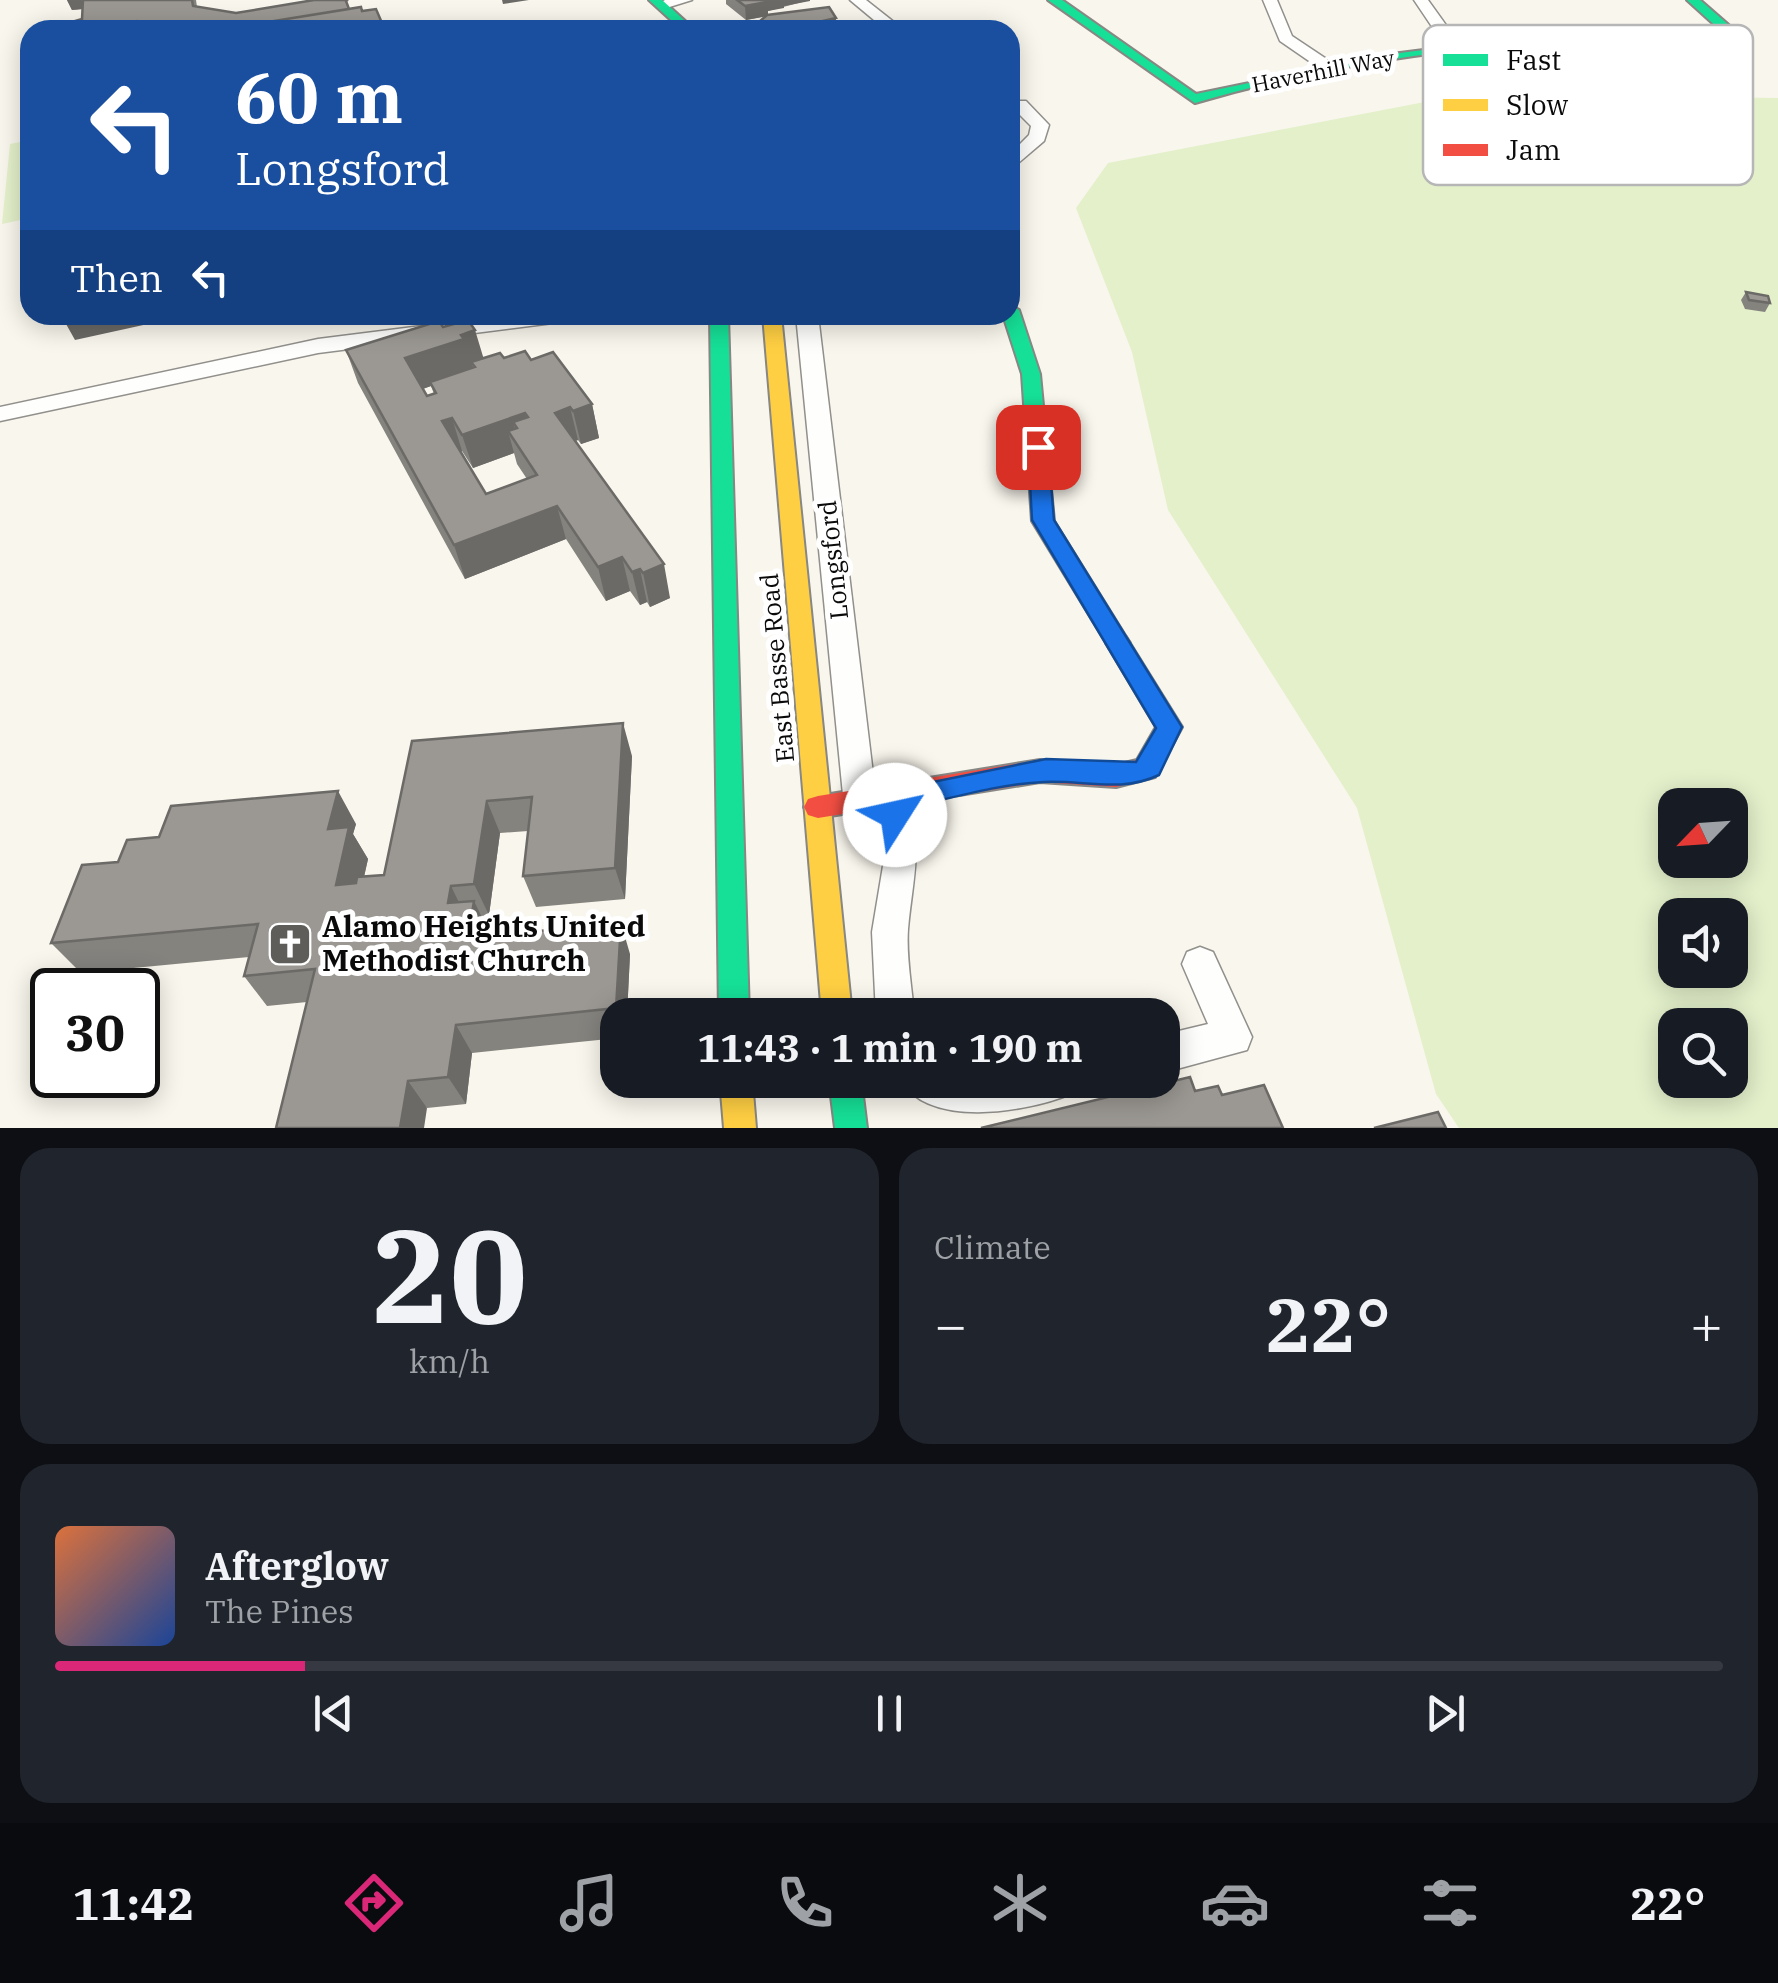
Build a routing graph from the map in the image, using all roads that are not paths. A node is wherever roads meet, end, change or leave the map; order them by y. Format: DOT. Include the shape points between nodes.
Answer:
graph roads {
  1 [pos="858,0"];
  2 [pos="1054,0"];
  3 [pos="1270,0"];
  4 [pos="1421,0"];
  5 [pos="1693,0"];
  6 [pos="673,1"];
  7 [pos="701,20"];
  8 [pos="883,20"];
  9 [pos="1438,25"];
  10 [pos="1721,25"];
  11 [pos="1423,52"];
  12 [pos="1331,70"];
  13 [pos="1020,105"];
  14 [pos="1020,154"];
  15 [pos="483,325"];
  16 [pos="719,325"];
  17 [pos="773,325"];
  18 [pos="809,325"];
  19 [pos="1015,325"];
  20 [pos="0,414"];
  21 [pos="876,802"];
  22 [pos="818,807"];
  23 [pos="1200,964"];
  24 [pos="734,998"];
  25 [pos="835,998"];
  26 [pos="893,998"];
  27 [pos="1180,1050"];
  28 [pos="738,1098"];
  29 [pos="847,1098"];
  30 [pos="958,1098"];
  31 [pos="982,1098"];
  32 [pos="740,1128"];
  33 [pos="851,1128"];
  1 -- 8 [label="street"];
  2 -- 12 [label="street, Haverhill Way" via="1195,98"];
  3 -- 12 [label="street" via="1285,38"];
  4 -- 9 [label="street"];
  5 -- 10 [label="street, Haverhill Way"];
  6 -- 7 [label="street"];
  11 -- 12 [label="street, Haverhill Way"];
  13 -- 14 [label="street" via="1040,125 1038,137"];
  15 -- 20 [label="street" via="318,346"];
  16 -- 24 [label="street, East Basse Road"];
  17 -- 22 [label="street, East Basse Road"];
  18 -- 21 [label="street, Longsford"];
  19 -- 21 [label="street" via="1031,374 1043,520 1169,727 1150,768 1138,772 1046,770"];
  21 -- 22 [label="street"];
  21 -- 26 [label="street, Longsford" via="901,860 890,932"];
  22 -- 25 [label="street, East Basse Road"];
  23 -- 27 [label="street" via="1233,1037"];
  28 -- 32 [label="street"];
  29 -- 33 [label="street"];
  30 -- 31 [label="street"];
}
